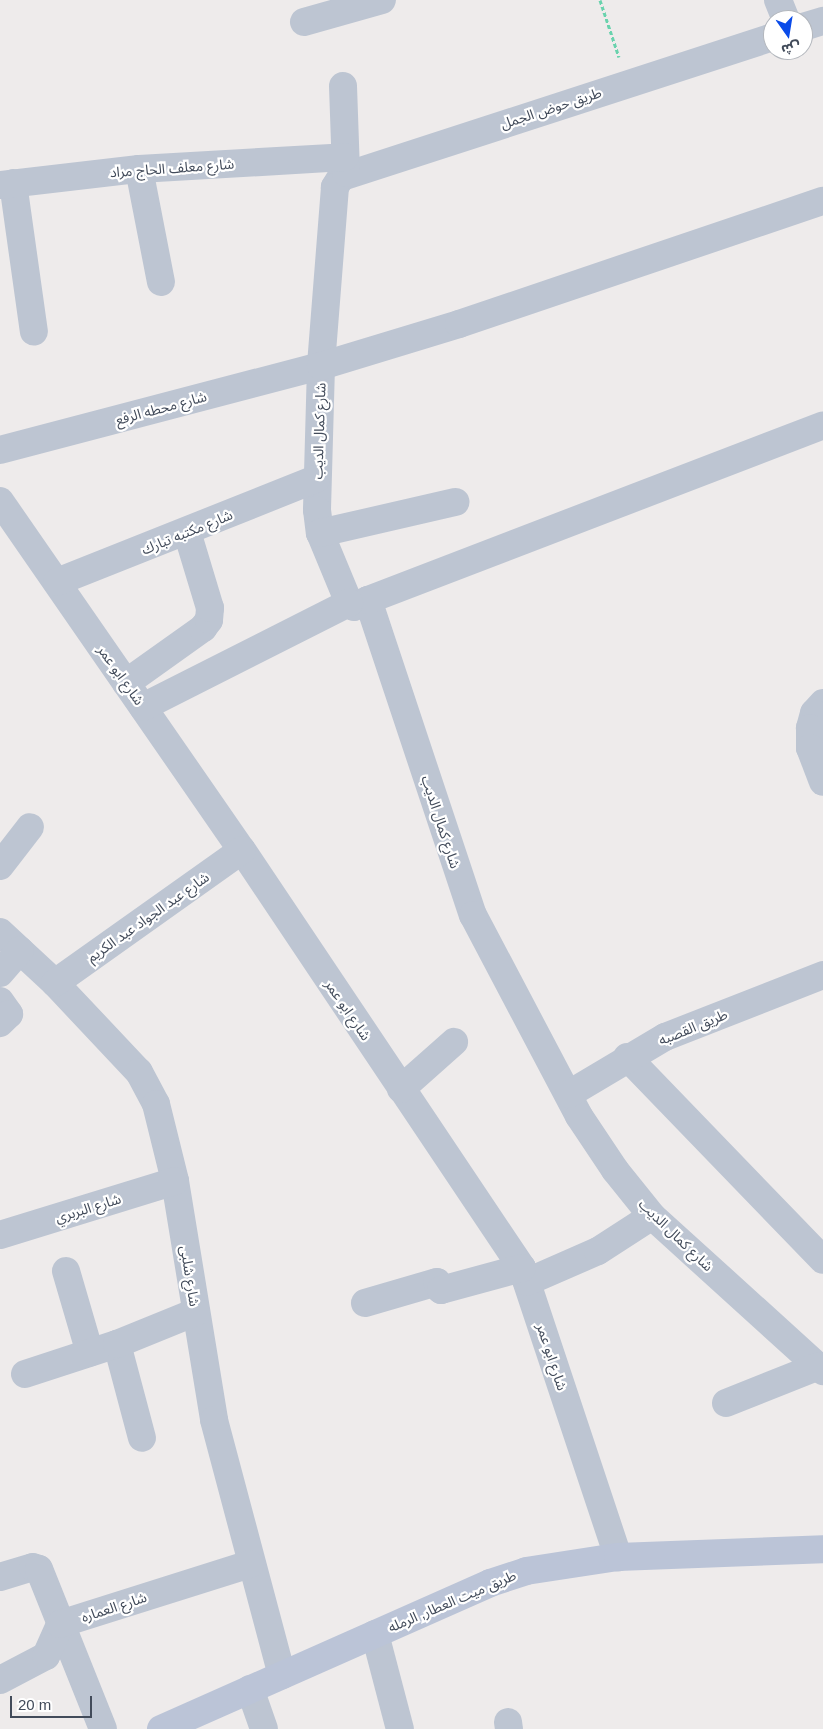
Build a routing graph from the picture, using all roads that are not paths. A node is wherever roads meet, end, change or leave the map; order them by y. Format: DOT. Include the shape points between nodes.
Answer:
graph roads {
  1 [pos="382,0"];
  2 [pos="304,22"];
  3 [pos="763,40"];
  4 [pos="343,86"];
  5 [pos="139,169"];
  6 [pos="342,172"];
  7 [pos="6,184"];
  8 [pos="823,201"];
  9 [pos="161,282"];
  10 [pos="34,332"];
  11 [pos="321,366"];
  12 [pos="823,425"];
  13 [pos="0,450"];
  14 [pos="316,479"];
  15 [pos="0,501"];
  16 [pos="455,502"];
  17 [pos="187,532"];
  18 [pos="320,532"];
  19 [pos="56,582"];
  20 [pos="358,602"];
  21 [pos="126,683"];
  22 [pos="823,703"];
  23 [pos="143,707"];
  24 [pos="823,782"];
  25 [pos="30,827"];
  26 [pos="242,850"];
  27 [pos="0,866"];
  28 [pos="10,941"];
  29 [pos="0,973"];
  30 [pos="823,975"];
  31 [pos="55,984"];
  32 [pos="0,1001"];
  33 [pos="0,1023"];
  34 [pos="454,1042"];
  35 [pos="627,1057"];
  36 [pos="401,1089"];
  37 [pos="569,1094"];
  38 [pos="175,1181"];
  39 [pos="652,1216"];
  40 [pos="0,1235"];
  41 [pos="823,1260"];
  42 [pos="66,1271"];
  43 [pos="525,1275"];
  44 [pos="365,1303"];
  45 [pos="196,1312"];
  46 [pos="117,1344"];
  47 [pos="90,1353"];
  48 [pos="821,1368"];
  49 [pos="25,1374"];
  50 [pos="726,1404"];
  51 [pos="142,1438"];
  52 [pos="823,1550"];
  53 [pos="618,1557"];
  54 [pos="250,1564"];
  55 [pos="0,1577"];
  56 [pos="60,1624"];
  57 [pos="375,1634"];
  58 [pos="282,1675"];
  59 [pos="0,1680"];
  60 [pos="250,1689"];
  61 [pos="103,1729"];
  62 [pos="161,1729"];
  63 [pos="264,1729"];
  64 [pos="400,1729"];
  1 -- 2 [label="street"];
  3 -- 6 [label="street, طريق حوض الجمل"];
  4 -- 6 [label="street, شارع كمال الديب"];
  5 -- 6 [label="street, شارع معلف الحاج مراد"];
  5 -- 7 [label="street, شارع معلف الحاج مراد"];
  5 -- 9 [label="street"];
  6 -- 11 [label="street, شارع كمال الديب"];
  7 -- 10 [label="street"];
  8 -- 11 [label="street, شارع محطه الرفع" via="459,324"];
  11 -- 13 [label="street, شارع محطه الرفع"];
  11 -- 14 [label="street, شارع كمال الديب"];
  12 -- 20 [label="street"];
  14 -- 17 [label="street, شارع مكتبه تبارك"];
  14 -- 18 [label="street, شارع كمال الديب"];
  15 -- 19 [label="street, شارع ابو عمر"];
  16 -- 18 [label="street"];
  17 -- 19 [label="street, شارع مكتبه تبارك"];
  17 -- 21 [label="street" via="210,608 209,620 203,628"];
  18 -- 20 [label="street, شارع كمال الديب"];
  19 -- 21 [label="street, شارع ابو عمر"];
  20 -- 23 [label="street"];
  20 -- 37 [label="street, شارع كمال الديب" via="462,888 492,954"];
  21 -- 23 [label="street, شارع ابو عمر"];
  22 -- 24 [label="street" via="814,713 810,748"];
  23 -- 26 [label="street, شارع ابو عمر"];
  25 -- 27 [label="street"];
  26 -- 31 [label="street, شارع عبد الجواد عبد الكريم"];
  26 -- 36 [label="street, شارع ابو عمر"];
  28 -- 29 [label="street"];
  28 -- 31 [label="street, شارع شلبى"];
  30 -- 35 [label="street, طريق القصبه" via="665,1037"];
  31 -- 38 [label="street, شارع شلبى" via="139,1072 156,1104"];
  32 -- 33 [label="street" via="9,1014"];
  34 -- 36 [label="street"];
  35 -- 37 [label="street, طريق القصبه"];
  35 -- 41 [label="street"];
  36 -- 43 [label="street, شارع ابو عمر"];
  37 -- 39 [label="street, شارع كمال الديب" via="615,1170"];
  38 -- 40 [label="street, شارع البربري"];
  38 -- 45 [label="street, شارع شلبى"];
  39 -- 43 [label="street" via="606,1246"];
  39 -- 48 [label="street, شارع كمال الديب"];
  42 -- 47 [label="street"];
  43 -- 44 [label="street" via="441,1290 437,1282"];
  43 -- 53 [label="street, شارع ابو عمر"];
  45 -- 46 [label="street"];
  45 -- 54 [label="street, شارع شلبى" via="214,1420"];
  46 -- 47 [label="street"];
  46 -- 51 [label="street"];
  47 -- 49 [label="street"];
  48 -- 50 [label="street"];
  52 -- 53 [label="main road, طريق ميت العطار, الرمله"];
  53 -- 57 [label="main road, طريق ميت العطار, الرمله" via="526,1571 490,1583"];
  54 -- 56 [label="street, شارع العماره"];
  54 -- 58 [label="street, شارع شلبى"];
  55 -- 56 [label="street" via="39,1568"];
  56 -- 59 [label="street" via="46,1656"];
  56 -- 61 [label="street"];
  57 -- 58 [label="main road, طريق ميت العطار, الرمله"];
  57 -- 64 [label="street"];
  58 -- 60 [label="main road, طريق ميت العطار, الرمله"];
  60 -- 62 [label="main road, طريق ميت العطار, الرمله"];
  60 -- 63 [label="street"];
}
